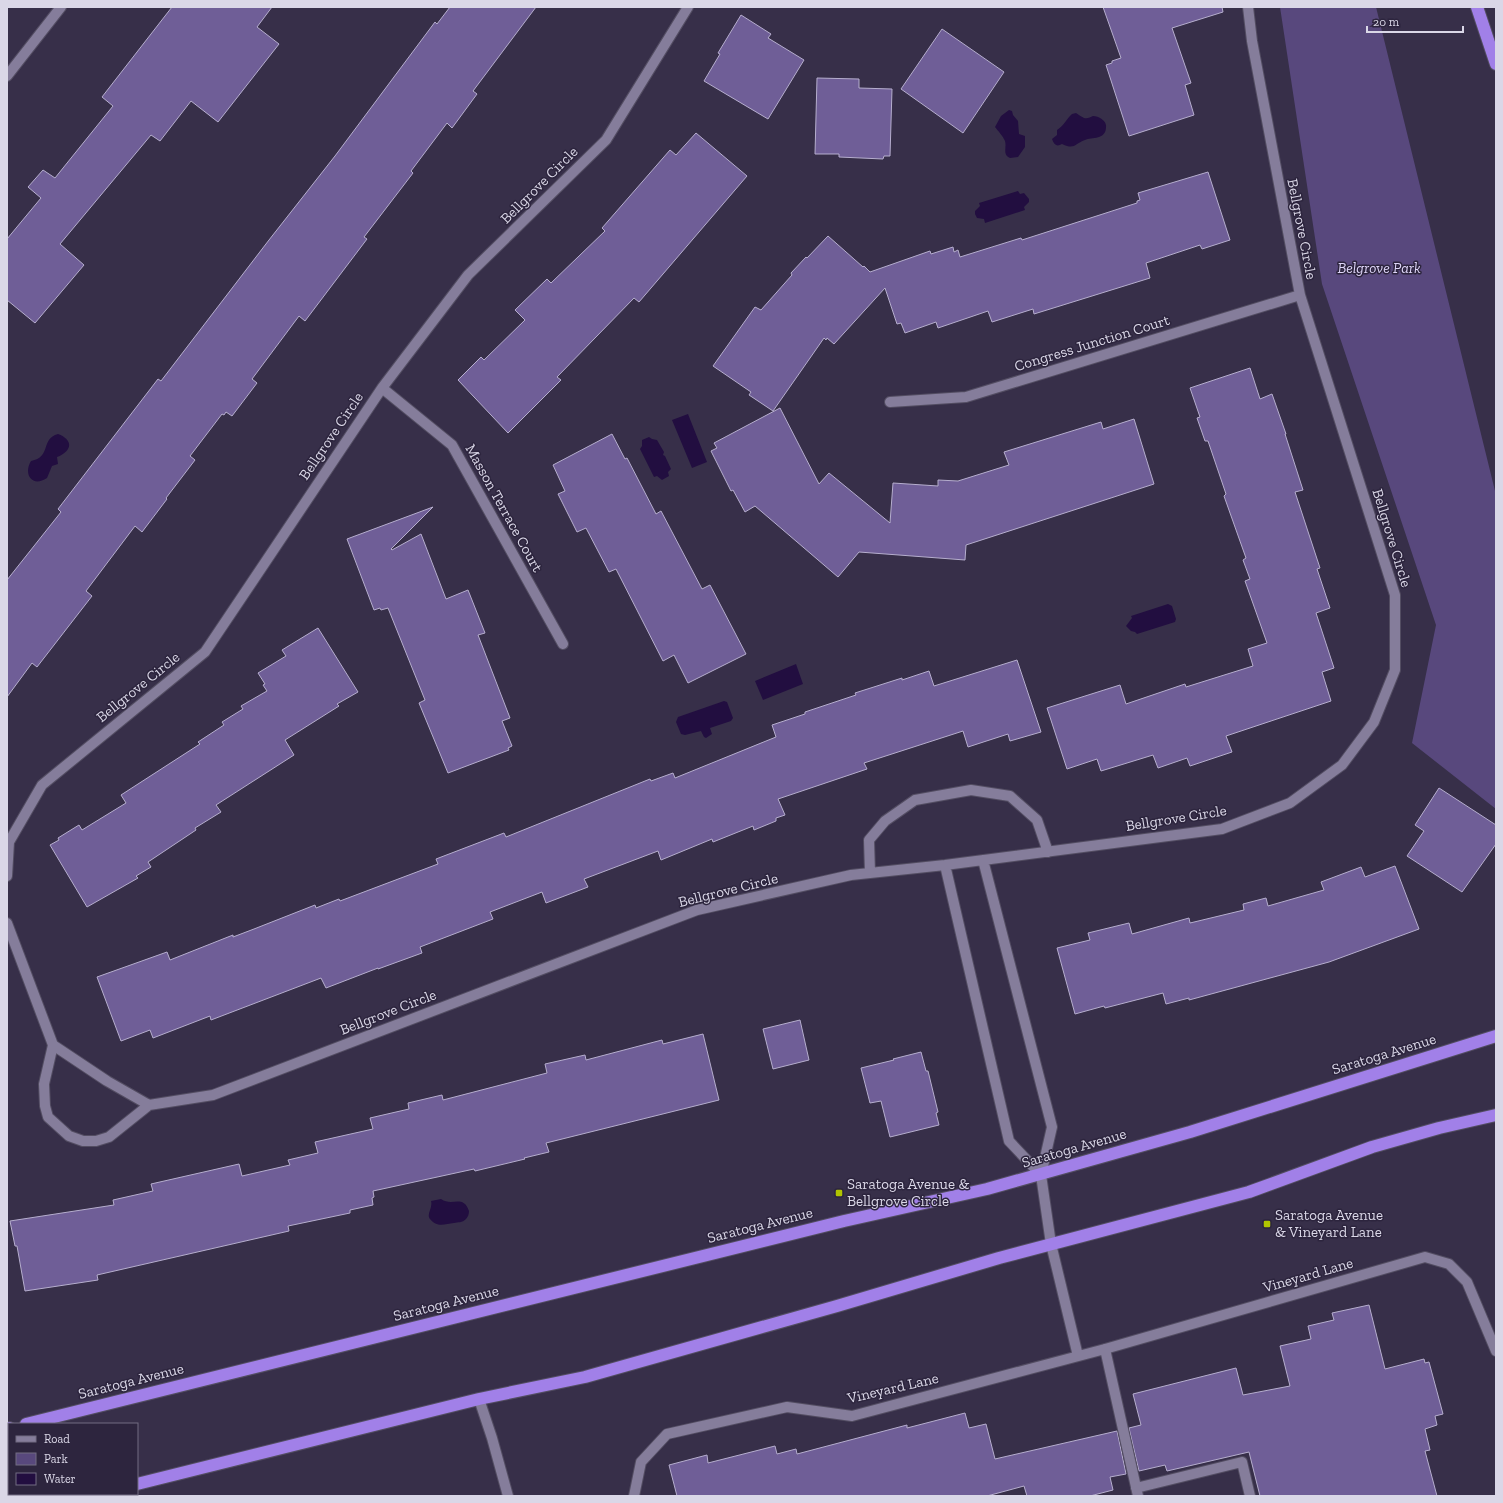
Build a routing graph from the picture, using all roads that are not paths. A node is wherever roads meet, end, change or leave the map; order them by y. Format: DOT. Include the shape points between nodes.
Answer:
graph roads {
  1 [pos="61,7"];
  2 [pos="688,7"];
  3 [pos="1248,7"];
  4 [pos="1477,7"];
  5 [pos="1496,64"];
  6 [pos="7,76"];
  7 [pos="1300,294"];
  8 [pos="382,388"];
  9 [pos="890,402"];
  10 [pos="563,644"];
  11 [pos="1048,852"];
  12 [pos="983,860"];
  13 [pos="945,865"];
  14 [pos="870,873"];
  15 [pos="7,876"];
  16 [pos="7,923"];
  17 [pos="1496,1036"];
  18 [pos="52,1045"];
  19 [pos="149,1105"];
  20 [pos="1496,1115"];
  21 [pos="1041,1175"];
  22 [pos="1051,1244"];
  23 [pos="1105,1349"];
  24 [pos="1496,1351"];
  25 [pos="1078,1356"];
  26 [pos="479,1399"];
  27 [pos="30,1423"];
  28 [pos="138,1484"];
  29 [pos="1137,1492"];
  30 [pos="508,1496"];
  31 [pos="634,1496"];
  32 [pos="1250,1496"];
  1 -- 6 [label="street"];
  2 -- 8 [label="street, Bellgrove Circle" via="606,140 468,275"];
  3 -- 7 [label="street, Bellgrove Circle" via="1252,42"];
  4 -- 5 [label="highway"];
  7 -- 9 [label="street, Congress Junction Court" via="966,397"];
  7 -- 11 [label="street, Bellgrove Circle" via="1395,595 1395,670 1374,722 1342,765 1290,803 1222,829"];
  8 -- 10 [label="street, Masson Terrace Court" via="452,445"];
  8 -- 15 [label="street, Bellgrove Circle" via="205,652 42,785 9,842"];
  11 -- 12 [label="street, Bellgrove Circle"];
  11 -- 14 [label="street" via="1036,820 1010,796 971,790 915,800 885,821 869,840"];
  12 -- 13 [label="street, Bellgrove Circle"];
  12 -- 21 [label="street" via="1052,1127"];
  13 -- 14 [label="street, Bellgrove Circle"];
  13 -- 21 [label="street" via="1010,1141"];
  14 -- 19 [label="street, Bellgrove Circle" via="851,875 697,910 213,1095"];
  16 -- 18 [label="street"];
  17 -- 21 [label="highway, Saratoga Avenue" via="1190,1132"];
  18 -- 19 [label="street"];
  18 -- 19 [label="street" via="44,1084 45,1106 48,1117 69,1136 83,1141 109,1137"];
  20 -- 22 [label="highway" via="1372,1147 1249,1192"];
  21 -- 22 [label="street"];
  21 -- 27 [label="highway, Saratoga Avenue" via="844,1221"];
  22 -- 25 [label="street"];
  22 -- 26 [label="highway" via="584,1377"];
  23 -- 24 [label="street, Vineyard Lane" via="1425,1257 1449,1264 1467,1282"];
  23 -- 25 [label="street, Vineyard Lane"];
  23 -- 29 [label="street"];
  25 -- 31 [label="street, Vineyard Lane" via="852,1416 787,1407 667,1434 641,1462"];
  26 -- 28 [label="highway"];
  26 -- 30 [label="street"];
  29 -- 32 [label="street" via="1242,1462"];
}
